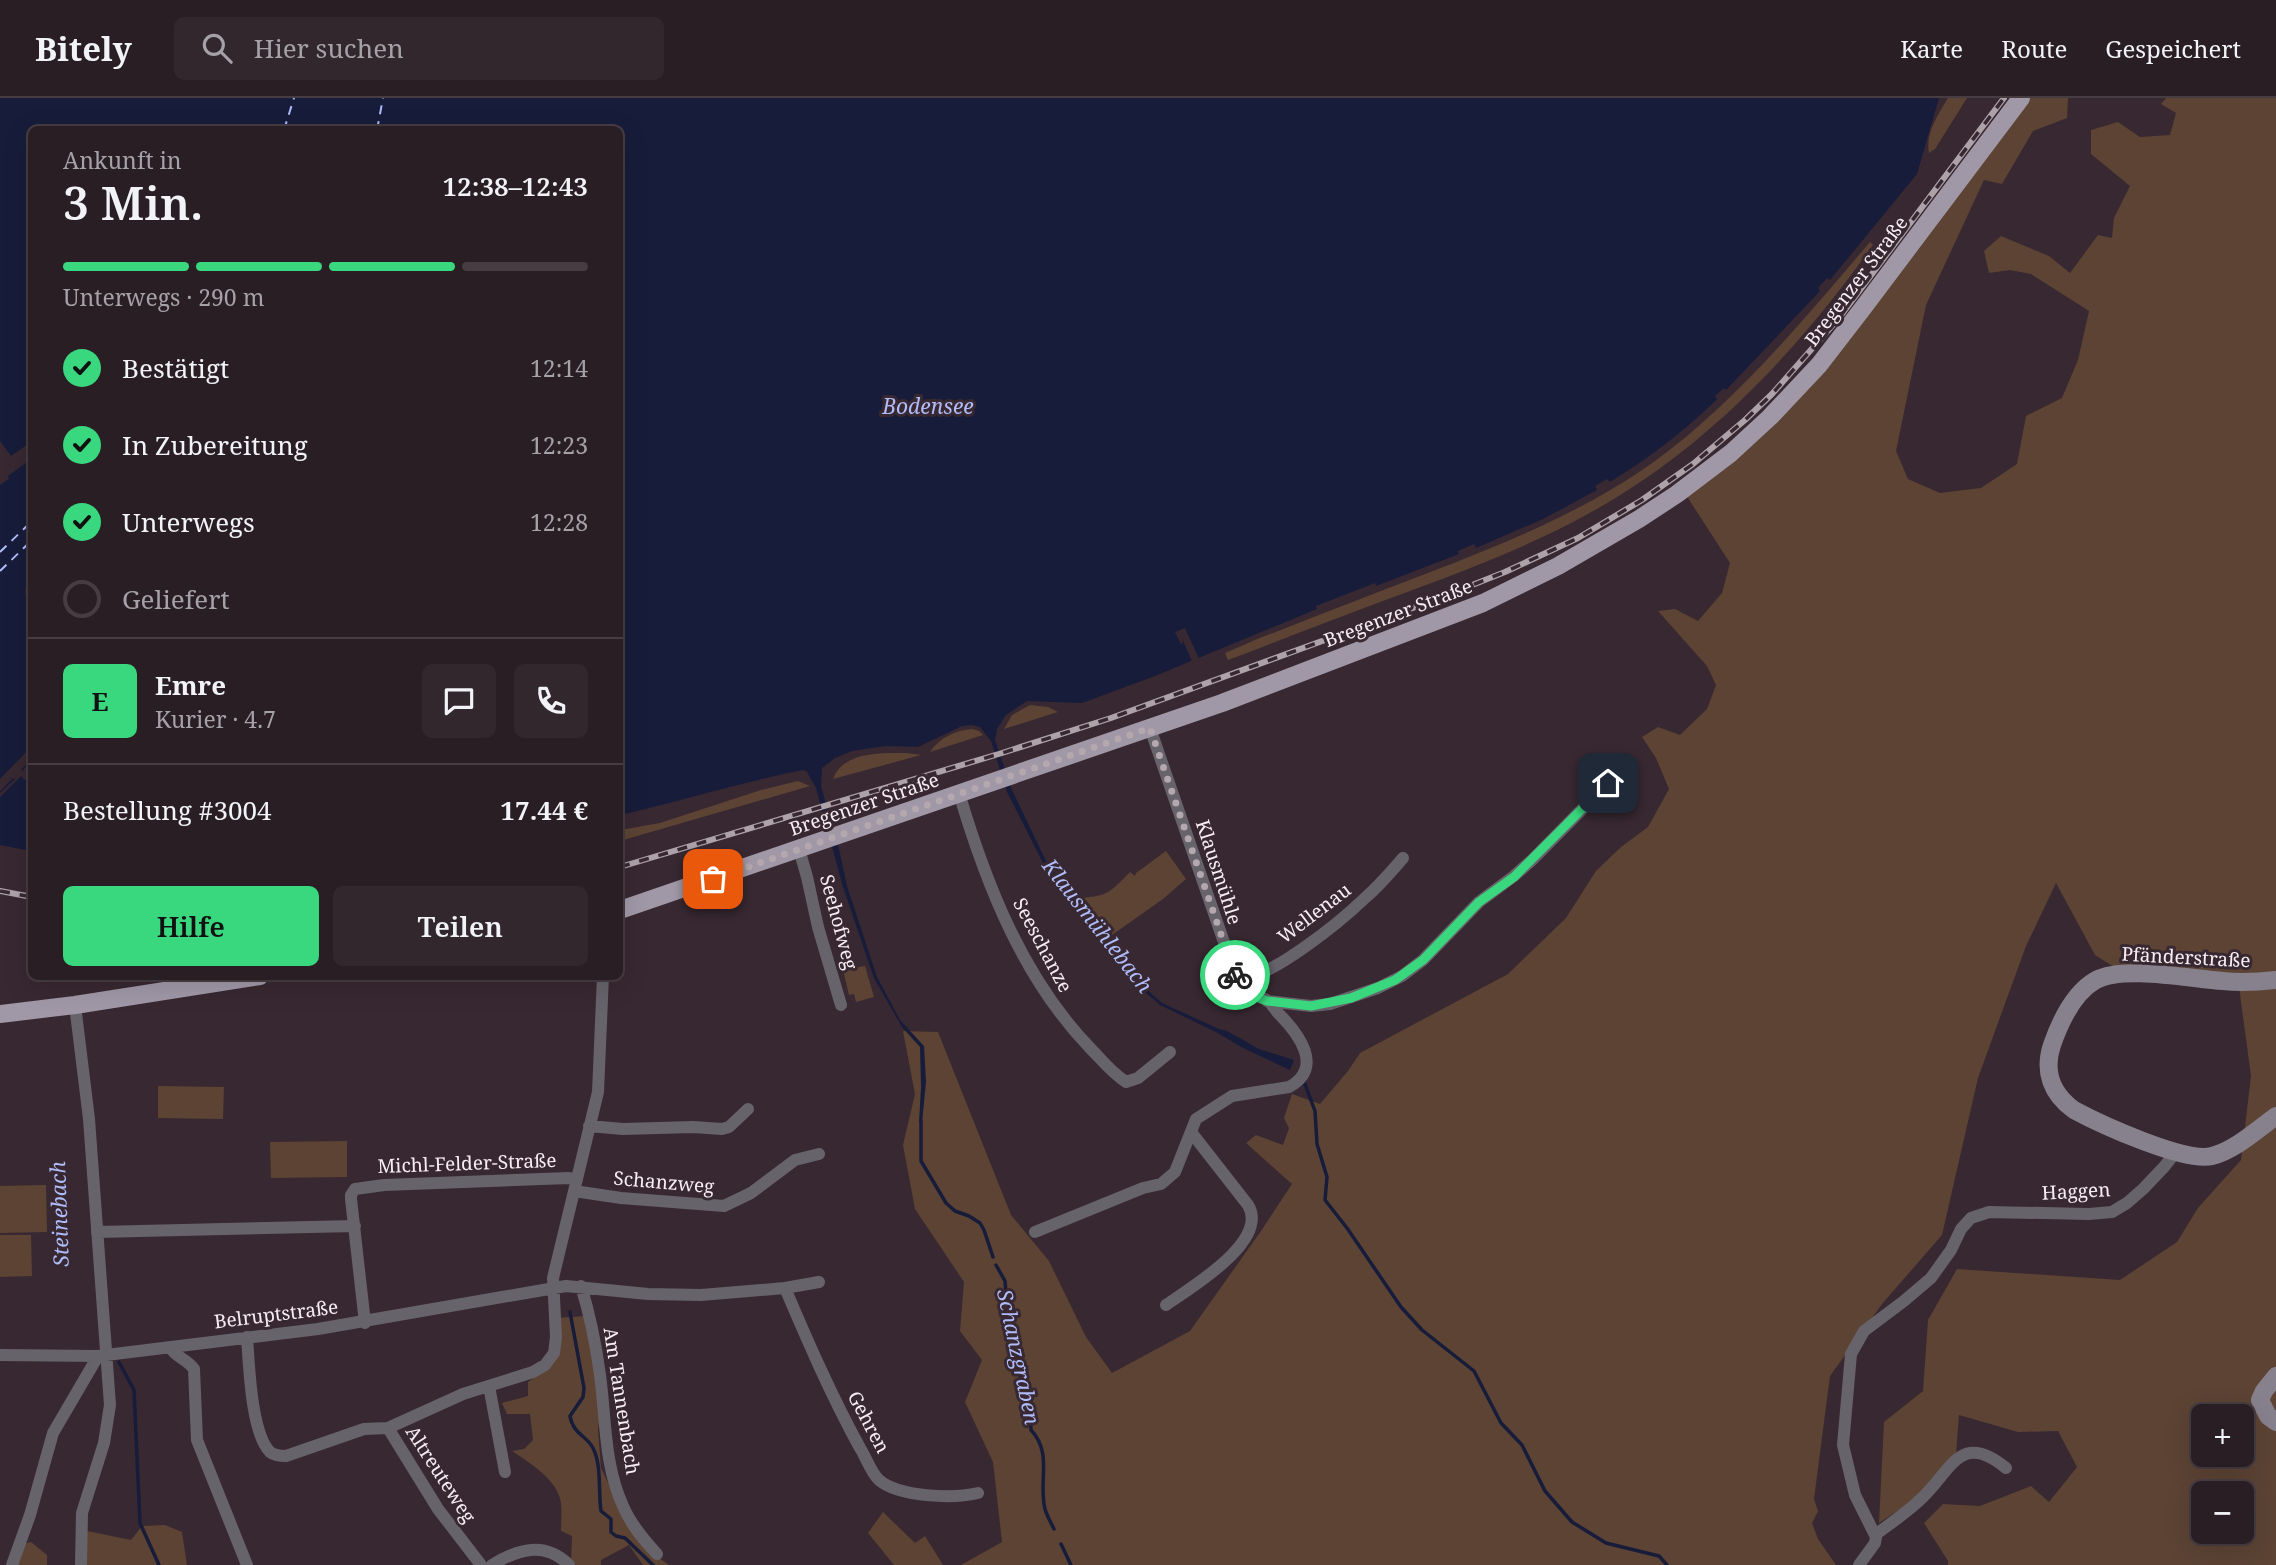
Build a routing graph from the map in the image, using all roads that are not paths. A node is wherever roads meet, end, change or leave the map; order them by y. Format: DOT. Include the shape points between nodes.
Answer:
graph roads {
  1 [pos="2021,98"];
  2 [pos="1150,728"];
  3 [pos="1608,783"];
  4 [pos="959,793"];
  5 [pos="799,849"];
  6 [pos="1403,858"];
  7 [pos="623,909"];
  8 [pos="234,980"];
  9 [pos="603,980"];
  10 [pos="1237,980"];
  11 [pos="2276,981"];
  12 [pos="1267,1001"];
  13 [pos="75,1005"];
  14 [pos="841,1005"];
  15 [pos="0,1014"];
  16 [pos="1170,1052"];
  17 [pos="748,1109"];
  18 [pos="2276,1116"];
  19 [pos="589,1126"];
  20 [pos="1191,1132"];
  21 [pos="2175,1153"];
  22 [pos="820,1154"];
  23 [pos="576,1185"];
  24 [pos="355,1226"];
  25 [pos="1035,1232"];
  26 [pos="97,1233"];
  27 [pos="819,1282"];
  28 [pos="581,1286"];
  29 [pos="553,1288"];
  30 [pos="785,1288"];
  31 [pos="1166,1305"];
  32 [pos="365,1323"];
  33 [pos="247,1337"];
  34 [pos="170,1346"];
  35 [pos="0,1355"];
  36 [pos="102,1355"];
  37 [pos="2276,1376"];
  38 [pos="489,1386"];
  39 [pos="2276,1422"];
  40 [pos="388,1428"];
  41 [pos="2006,1468"];
  42 [pos="505,1472"];
  43 [pos="978,1493"];
  44 [pos="1875,1535"];
  45 [pos="657,1554"];
  46 [pos="12,1565"];
  47 [pos="81,1565"];
  48 [pos="247,1565"];
  49 [pos="481,1565"];
  50 [pos="492,1565"];
  51 [pos="569,1565"];
  52 [pos="1859,1565"];
  1 -- 2 [label="main road, Bregenzer Straße" via="1819,365 1756,430 1693,483 1514,590"];
  2 -- 4 [label="main road, Bregenzer Straße"];
  2 -- 10 [label="street, Klausmühle"];
  3 -- 12 [label="street" via="1514,877 1479,902 1402,976 1330,1004"];
  4 -- 5 [label="main road, Bregenzer Straße"];
  4 -- 16 [label="street, Seeschanze" via="1003,914 1054,1007 1126,1082"];
  5 -- 7 [label="main road, Bregenzer Straße"];
  5 -- 14 [label="street, Seehofweg"];
  6 -- 10 [label="street, Wellenau" via="1365,898 1317,936 1264,973"];
  8 -- 13 [label="main road"];
  9 -- 19 [label="street" via="598,1088"];
  10 -- 12 [label="street" via="1245,992"];
  11 -- 21 [label="street, Pfänderstraße" via="2123,974 2076,998 2068,1008 2048,1060 2053,1089 2074,1110"];
  12 -- 20 [label="street" via="1302,1042 1304,1072 1289,1087 1239,1094 1214,1105 1196,1119"];
  13 -- 15 [label="main road"];
  13 -- 26 [label="street"];
  17 -- 19 [label="street" via="722,1129"];
  18 -- 21 [label="street, Pfänderstraße" via="2221,1153 2201,1157"];
  19 -- 23 [label="street"];
  20 -- 25 [label="street" via="1175,1172 1161,1184"];
  20 -- 31 [label="street" via="1248,1205 1252,1222 1246,1237 1224,1262"];
  21 -- 44 [label="street, Haggen" via="2143,1189 2112,1212 1989,1212 1971,1218 1935,1273 1867,1328 1851,1354 1844,1452 1859,1505"];
  22 -- 23 [label="street, Schanzweg" via="795,1160 751,1193 724,1206 621,1198"];
  23 -- 24 [label="street, Michl-Felder-Straße" via="569,1178 359,1187 351,1195"];
  23 -- 29 [label="street"];
  24 -- 26 [label="street"];
  24 -- 32 [label="street, Michl-Felder-Straße"];
  26 -- 36 [label="street"];
  27 -- 30 [label="street"];
  28 -- 29 [label="street"];
  28 -- 30 [label="street" via="648,1294"];
  28 -- 45 [label="street, Am Tannenbach" via="615,1483 629,1519"];
  29 -- 32 [label="street, Belruptstraße"];
  29 -- 38 [label="street" via="554,1353 533,1372"];
  30 -- 43 [label="street, Gehren" via="825,1381 878,1479 895,1490 949,1497"];
  32 -- 33 [label="street, Belruptstraße"];
  33 -- 34 [label="street, Belruptstraße"];
  33 -- 40 [label="street, Altreuteweg" via="255,1412 270,1451 286,1456 364,1429"];
  34 -- 36 [label="street, Belruptstraße"];
  34 -- 48 [label="street" via="173,1354 194,1369 198,1440"];
  35 -- 36 [label="street, Belruptstraße"];
  36 -- 46 [label="street" via="53,1433"];
  36 -- 47 [label="street" via="110,1405 104,1443 82,1513"];
  37 -- 39 [label="street" via="2260,1400"];
  38 -- 40 [label="street"];
  38 -- 42 [label="street"];
  40 -- 49 [label="street, Altreuteweg" via="438,1509"];
  41 -- 44 [label="street" via="1988,1454 1965,1455 1951,1464 1920,1500"];
  44 -- 52 [label="street" via="1875,1543"];
  50 -- 51 [label="street" via="533,1549 558,1556"];
}
